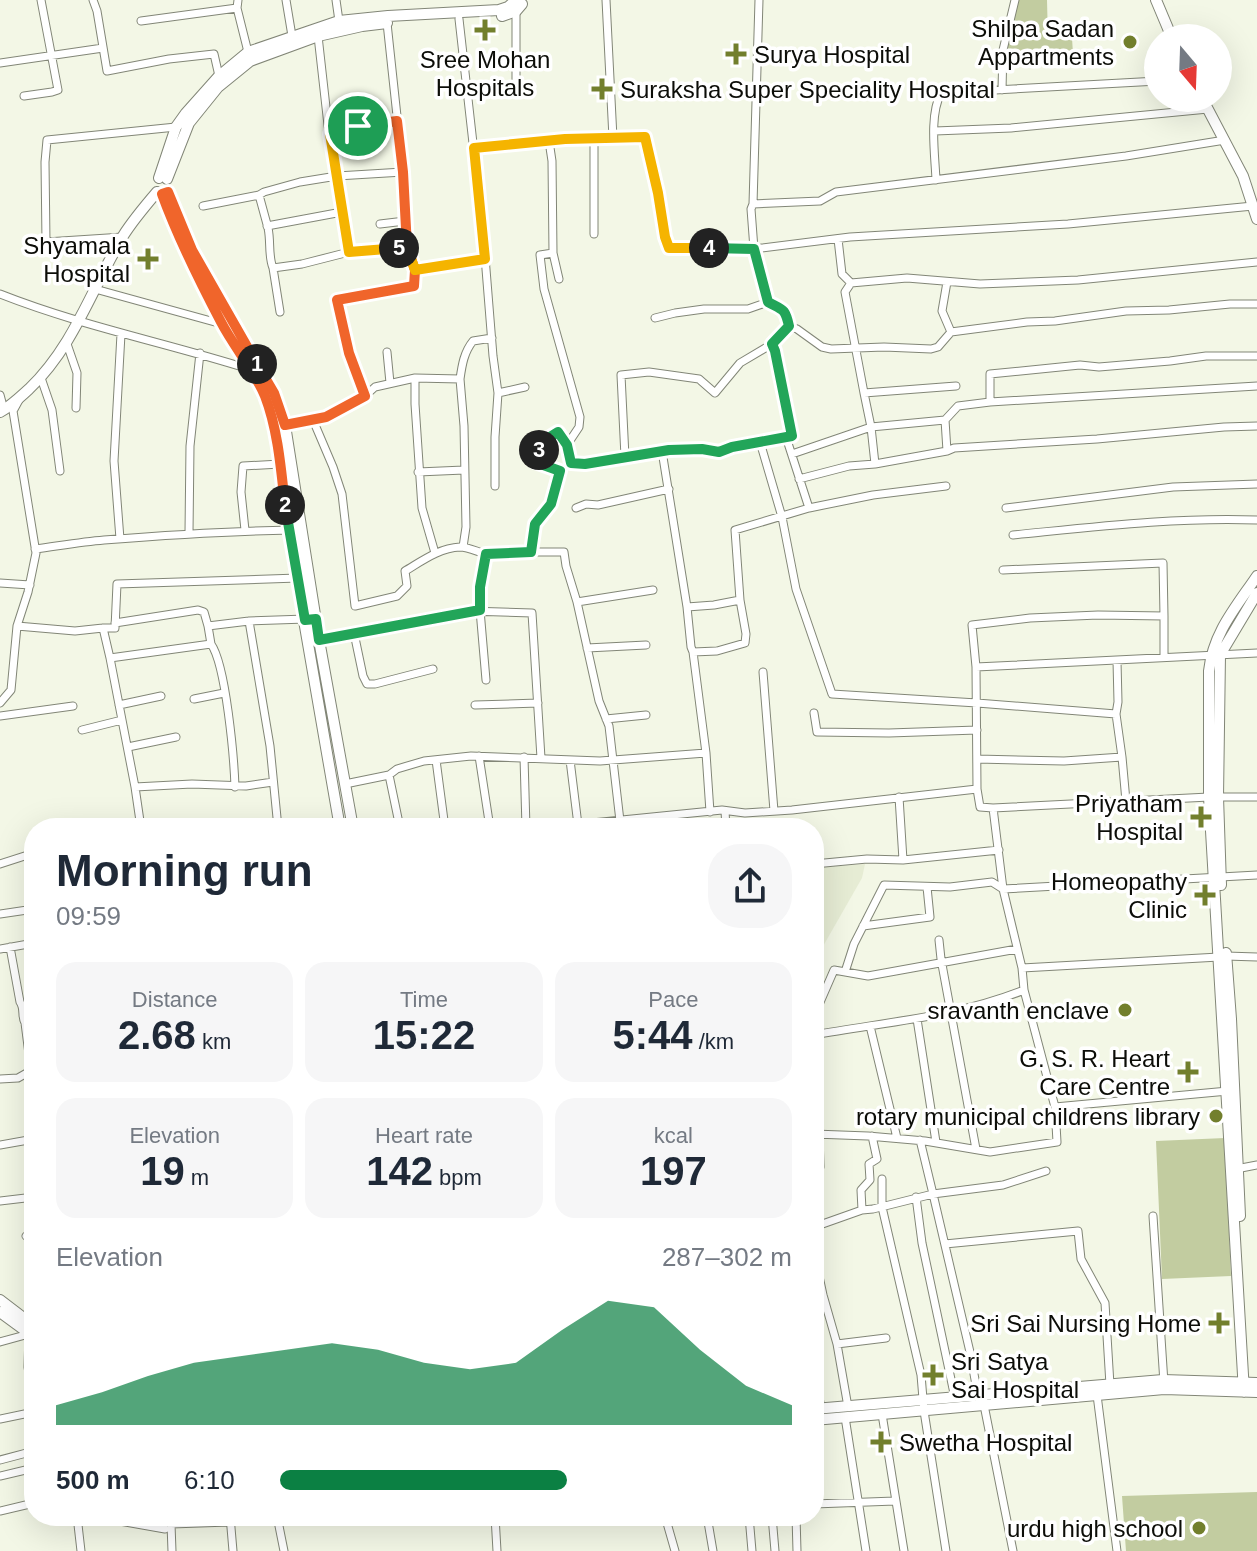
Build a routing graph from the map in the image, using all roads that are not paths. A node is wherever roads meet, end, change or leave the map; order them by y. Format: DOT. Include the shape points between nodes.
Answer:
graph roads {
  1 [pos="41,0"];
  2 [pos="93,0"];
  3 [pos="286,0"];
  4 [pos="336,0"];
  5 [pos="533,0"];
  6 [pos="606,0"];
  7 [pos="759,0"];
  8 [pos="1015,0"];
  9 [pos="1156,0"];
  10 [pos="238,4"];
  11 [pos="517,4"];
  12 [pos="459,19"];
  13 [pos="141,21"];
  14 [pos="339,21"];
  15 [pos="387,23"];
  16 [pos="1166,24"];
  17 [pos="292,36"];
  18 [pos="318,36"];
  19 [pos="103,48"];
  20 [pos="248,52"];
  21 [pos="52,55"];
  22 [pos="0,61"];
  23 [pos="219,76"];
  24 [pos="1144,82"];
  25 [pos="516,88"];
  26 [pos="1002,90"];
  27 [pos="24,96"];
  28 [pos="1177,112"];
  29 [pos="1210,112"];
  30 [pos="397,121"];
  31 [pos="176,127"];
  32 [pos="935,131"];
  33 [pos="330,134"];
  34 [pos="613,138"];
  35 [pos="594,139"];
  36 [pos="1225,140"];
  37 [pos="549,141"];
  38 [pos="474,148"];
  39 [pos="403,172"];
  40 [pos="337,176"];
  41 [pos="163,178"];
  42 [pos="936,180"];
  43 [pos="162,192"];
  44 [pos="259,195"];
  45 [pos="753,204"];
  46 [pos="203,206"];
  47 [pos="1253,206"];
  48 [pos="342,212"];
  49 [pos="1257,219"];
  50 [pos="405,221"];
  51 [pos="380,224"];
  52 [pos="267,226"];
  53 [pos="594,234"];
  54 [pos="123,237"];
  55 [pos="838,239"];
  56 [pos="407,247"];
  57 [pos="754,249"];
  58 [pos="349,252"];
  59 [pos="553,253"];
  60 [pos="485,259"];
  61 [pos="1257,262"];
  62 [pos="273,268"];
  63 [pos="415,270"];
  64 [pos="559,279"];
  65 [pos="947,282"];
  66 [pos="851,283"];
  67 [pos="95,289"];
  68 [pos="0,294"];
  69 [pos="768,302"];
  70 [pos="1257,304"];
  71 [pos="280,312"];
  72 [pos="655,318"];
  73 [pos="78,322"];
  74 [pos="222,324"];
  75 [pos="789,326"];
  76 [pos="951,332"];
  77 [pos="121,334"];
  78 [pos="492,338"];
  79 [pos="67,344"];
  80 [pos="772,344"];
  81 [pos="856,348"];
  82 [pos="387,352"];
  83 [pos="200,353"];
  84 [pos="1257,356"];
  85 [pos="255,369"];
  86 [pos="41,378"];
  87 [pos="415,378"];
  88 [pos="460,379"];
  89 [pos="390,383"];
  90 [pos="956,386"];
  91 [pos="1257,386"];
  92 [pos="525,387"];
  93 [pos="498,393"];
  94 [pos="864,393"];
  95 [pos="0,395"];
  96 [pos="365,396"];
  97 [pos="21,397"];
  98 [pos="990,402"];
  99 [pos="76,408"];
  100 [pos="275,410"];
  101 [pos="2,411"];
  102 [pos="313,420"];
  103 [pos="945,420"];
  104 [pos="285,425"];
  105 [pos="1257,426"];
  106 [pos="871,427"];
  107 [pos="786,437"];
  108 [pos="760,442"];
  109 [pos="567,445"];
  110 [pos="662,451"];
  111 [pos="947,451"];
  112 [pos="792,454"];
  113 [pos="625,457"];
  114 [pos="280,464"];
  115 [pos="875,464"];
  116 [pos="464,470"];
  117 [pos="60,471"];
  118 [pos="418,472"];
  119 [pos="799,479"];
  120 [pos="1257,484"];
  121 [pos="495,486"];
  122 [pos="946,486"];
  123 [pos="669,489"];
  124 [pos="576,508"];
  125 [pos="809,508"];
  126 [pos="1006,508"];
  127 [pos="782,517"];
  128 [pos="1257,520"];
  129 [pos="245,530"];
  130 [pos="289,530"];
  131 [pos="301,530"];
  132 [pos="189,533"];
  133 [pos="1013,535"];
  134 [pos="120,539"];
  135 [pos="463,547"];
  136 [pos="35,549"];
  137 [pos="531,552"];
  138 [pos="435,553"];
  139 [pos="486,554"];
  140 [pos="1003,570"];
  141 [pos="1257,576"];
  142 [pos="298,578"];
  143 [pos="0,583"];
  144 [pos="30,585"];
  145 [pos="653,590"];
  146 [pos="1257,593"];
  147 [pos="740,600"];
  148 [pos="577,602"];
  149 [pos="687,607"];
  150 [pos="480,610"];
  151 [pos="1164,616"];
  152 [pos="311,619"];
  153 [pos="249,621"];
  154 [pos="115,623"];
  155 [pos="17,626"];
  156 [pos="208,626"];
  157 [pos="103,628"];
  158 [pos="354,633"];
  159 [pos="319,640"];
  160 [pos="211,644"];
  161 [pos="646,645"];
  162 [pos="587,648"];
  163 [pos="693,652"];
  164 [pos="1257,653"];
  165 [pos="1216,655"];
  166 [pos="1164,657"];
  167 [pos="110,658"];
  168 [pos="1117,661"];
  169 [pos="976,667"];
  170 [pos="433,669"];
  171 [pos="763,672"];
  172 [pos="486,680"];
  173 [pos="224,693"];
  174 [pos="161,696"];
  175 [pos="194,699"];
  176 [pos="0,703"];
  177 [pos="538,703"];
  178 [pos="977,703"];
  179 [pos="119,705"];
  180 [pos="475,705"];
  181 [pos="73,706"];
  182 [pos="814,713"];
  183 [pos="1116,714"];
  184 [pos="646,715"];
  185 [pos="0,716"];
  186 [pos="606,719"];
  187 [pos="122,720"];
  188 [pos="82,730"];
  189 [pos="977,730"];
  190 [pos="176,737"];
  191 [pos="128,747"];
  192 [pos="706,753"];
  193 [pos="479,756"];
  194 [pos="524,757"];
  195 [pos="1122,757"];
  196 [pos="541,758"];
  197 [pos="977,759"];
  198 [pos="436,760"];
  199 [pos="570,760"];
  200 [pos="614,760"];
  201 [pos="389,775"];
  202 [pos="273,782"];
  203 [pos="345,784"];
  204 [pos="135,787"];
  205 [pos="235,787"];
  206 [pos="977,789"];
  207 [pos="899,797"];
  208 [pos="1214,797"];
  209 [pos="1257,797"];
  210 [pos="1126,801"];
  211 [pos="993,808"];
  212 [pos="725,811"];
  213 [pos="774,811"];
  214 [pos="710,812"];
  215 [pos="140,818"];
  216 [pos="277,818"];
  217 [pos="339,818"];
  218 [pos="351,818"];
  219 [pos="398,818"];
  220 [pos="444,818"];
  221 [pos="488,818"];
  222 [pos="526,818"];
  223 [pos="577,818"];
  224 [pos="620,818"];
  225 [pos="650,818"];
  226 [pos="725,818"];
  227 [pos="999,850"];
  228 [pos="24,856"];
  229 [pos="903,860"];
  230 [pos="824,863"];
  231 [pos="0,864"];
  232 [pos="1257,875"];
  233 [pos="1217,877"];
  234 [pos="927,887"];
  235 [pos="1003,889"];
  236 [pos="24,910"];
  237 [pos="0,914"];
  238 [pos="863,926"];
  239 [pos="939,940"];
  240 [pos="24,945"];
  241 [pos="10,947"];
  242 [pos="0,949"];
  243 [pos="1017,949"];
  244 [pos="1223,957"];
  245 [pos="1257,957"];
  246 [pos="942,963"];
  247 [pos="1022,968"];
  248 [pos="845,972"];
  249 [pos="1024,990"];
  250 [pos="824,993"];
  251 [pos="23,1007"];
  252 [pos="951,1014"];
  253 [pos="917,1019"];
  254 [pos="24,1022"];
  255 [pos="870,1026"];
  256 [pos="824,1033"];
  257 [pos="24,1075"];
  258 [pos="0,1079"];
  259 [pos="1231,1091"];
  260 [pos="1055,1107"];
  261 [pos="824,1134"];
  262 [pos="872,1136"];
  263 [pos="897,1138"];
  264 [pos="920,1140"];
  265 [pos="24,1141"];
  266 [pos="936,1142"];
  267 [pos="0,1145"];
  268 [pos="976,1149"];
  269 [pos="1257,1165"];
  270 [pos="1234,1169"];
  271 [pos="1046,1171"];
  272 [pos="882,1179"];
  273 [pos="933,1194"];
  274 [pos="916,1197"];
  275 [pos="24,1198"];
  276 [pos="0,1201"];
  277 [pos="882,1207"];
  278 [pos="862,1210"];
  279 [pos="1153,1216"];
  280 [pos="824,1223"];
  281 [pos="945,1244"];
  282 [pos="824,1298"];
  283 [pos="0,1300"];
  284 [pos="0,1312"];
  285 [pos="24,1324"];
  286 [pos="24,1327"];
  287 [pos="24,1334"];
  288 [pos="886,1338"];
  289 [pos="0,1342"];
  290 [pos="837,1344"];
  291 [pos="1110,1385"];
  292 [pos="1164,1385"];
  293 [pos="1250,1387"];
  294 [pos="1097,1395"];
  295 [pos="955,1398"];
  296 [pos="981,1401"];
  297 [pos="924,1406"];
  298 [pos="846,1412"];
  299 [pos="24,1414"];
  300 [pos="824,1414"];
  301 [pos="882,1414"];
  302 [pos="0,1419"];
  303 [pos="24,1454"];
  304 [pos="0,1460"];
  305 [pos="24,1470"];
  306 [pos="0,1476"];
  307 [pos="895,1501"];
  308 [pos="857,1502"];
  309 [pos="824,1504"];
  310 [pos="24,1505"];
  311 [pos="0,1511"];
  312 [pos="78,1526"];
  313 [pos="148,1526"];
  314 [pos="171,1526"];
  315 [pos="231,1526"];
  316 [pos="279,1526"];
  317 [pos="496,1526"];
  318 [pos="668,1526"];
  319 [pos="709,1526"];
  320 [pos="750,1526"];
  321 [pos="773,1526"];
  322 [pos="796,1526"];
  323 [pos="165,1529"];
  324 [pos="81,1551"];
  325 [pos="172,1551"];
  326 [pos="233,1551"];
  327 [pos="284,1551"];
  328 [pos="497,1551"];
  329 [pos="675,1551"];
  330 [pos="713,1551"];
  331 [pos="752,1551"];
  332 [pos="775,1551"];
  333 [pos="797,1551"];
  334 [pos="866,1551"];
  335 [pos="904,1551"];
  336 [pos="946,1551"];
  337 [pos="1013,1551"];
  338 [pos="1117,1551"];
  1 -- 21 [label="street"];
  2 -- 19 [label="street"];
  3 -- 17 [label="street"];
  4 -- 14 [label="street"];
  5 -- 11 [label="main road"];
  6 -- 34 [label="street"];
  7 -- 45 [label="street"];
  8 -- 26 [label="street" via="1003,50"];
  9 -- 16 [label="main road"];
  10 -- 13 [label="street"];
  10 -- 20 [label="street"];
  11 -- 12 [label="main road" via="502,17"];
  11 -- 14 [label="main road" via="499,10"];
  11 -- 25 [label="street"];
  12 -- 15 [label="main road"];
  12 -- 38 [label="street"];
  14 -- 17 [label="main road"];
  15 -- 18 [label="main road"];
  15 -- 30 [label="street"];
  17 -- 20 [label="main road"];
  18 -- 33 [label="street"];
  18 -- 41 [label="main road" via="250,61 218,87 189,123"];
  19 -- 21 [label="street"];
  19 -- 23 [label="street" via="107,71 214,54"];
  20 -- 23 [label="main road"];
  21 -- 22 [label="street"];
  21 -- 27 [label="street" via="58,90"];
  23 -- 31 [label="main road"];
  24 -- 26 [label="street"];
  26 -- 32 [label="street" via="941,93"];
  28 -- 32 [label="street"];
  29 -- 36 [label="main road"];
  30 -- 33 [label="street"];
  30 -- 39 [label="street"];
  31 -- 41 [label="main road"];
  31 -- 54 [label="street" via="47,140 46,242"];
  32 -- 42 [label="street"];
  33 -- 40 [label="street"];
  34 -- 35 [label="street"];
  34 -- 57 [label="street" via="645,137 669,248"];
  35 -- 37 [label="street"];
  35 -- 53 [label="street"];
  36 -- 42 [label="street"];
  36 -- 47 [label="main road"];
  37 -- 38 [label="street"];
  37 -- 59 [label="street"];
  38 -- 60 [label="street"];
  39 -- 40 [label="street"];
  39 -- 50 [label="street"];
  40 -- 44 [label="street"];
  40 -- 48 [label="street"];
  41 -- 43 [label="main road" via="171,186"];
  42 -- 45 [label="street" via="836,192 820,201"];
  43 -- 54 [label="main road"];
  43 -- 74 [label="main road" via="177,235"];
  43 -- 85 [label="main road"];
  44 -- 46 [label="street"];
  44 -- 52 [label="street"];
  45 -- 57 [label="street"];
  47 -- 49 [label="main road"];
  47 -- 55 [label="street"];
  48 -- 52 [label="street"];
  48 -- 58 [label="street"];
  50 -- 51 [label="street"];
  50 -- 56 [label="street"];
  52 -- 62 [label="street"];
  54 -- 67 [label="main road"];
  55 -- 57 [label="street"];
  55 -- 66 [label="street" via="842,274"];
  56 -- 58 [label="street"];
  56 -- 63 [label="street"];
  57 -- 69 [label="street"];
  58 -- 62 [label="street"];
  59 -- 64 [label="street"];
  59 -- 109 [label="street" via="540,255 544,289 580,417"];
  60 -- 63 [label="street"];
  60 -- 78 [label="street"];
  61 -- 65 [label="street" via="1078,280"];
  62 -- 71 [label="street"];
  63 -- 96 [label="street" via="414,286 337,300"];
  65 -- 66 [label="street" via="907,278"];
  65 -- 76 [label="street" via="942,311"];
  66 -- 81 [label="street" via="845,292"];
  67 -- 73 [label="main road"];
  67 -- 74 [label="street"];
  68 -- 73 [label="street"];
  69 -- 72 [label="street" via="748,309 704,309"];
  69 -- 75 [label="street" via="785,311"];
  70 -- 76 [label="street" via="1126,311"];
  73 -- 77 [label="street"];
  73 -- 79 [label="main road"];
  74 -- 85 [label="main road"];
  75 -- 80 [label="street"];
  75 -- 81 [label="street" via="822,347"];
  76 -- 81 [label="street" via="931,349"];
  77 -- 83 [label="street"];
  77 -- 134 [label="street" via="114,461"];
  78 -- 88 [label="street" via="468,347"];
  78 -- 93 [label="street"];
  79 -- 86 [label="main road"];
  79 -- 99 [label="street" via="77,373"];
  80 -- 107 [label="street" via="792,436"];
  80 -- 113 [label="street" via="740,363 715,393 699,379 649,372 621,375"];
  81 -- 94 [label="street"];
  82 -- 89 [label="street"];
  83 -- 85 [label="street"];
  83 -- 132 [label="street" via="190,446"];
  84 -- 98 [label="street" via="990,374"];
  85 -- 100 [label="main road"];
  86 -- 97 [label="main road"];
  86 -- 117 [label="street" via="52,410"];
  87 -- 88 [label="street"];
  87 -- 89 [label="street"];
  87 -- 118 [label="street"];
  88 -- 116 [label="street"];
  89 -- 96 [label="street"];
  90 -- 94 [label="street"];
  91 -- 98 [label="street"];
  92 -- 93 [label="street"];
  93 -- 121 [label="street"];
  94 -- 106 [label="street"];
  95 -- 101 [label="street"];
  96 -- 102 [label="street"];
  97 -- 101 [label="main road"];
  97 -- 136 [label="street" via="13,411"];
  98 -- 103 [label="street" via="958,406"];
  100 -- 104 [label="main road"];
  100 -- 114 [label="main road"];
  102 -- 104 [label="street"];
  102 -- 138 [label="street" via="342,494 355,606 397,596 407,586 405,571"];
  103 -- 106 [label="street"];
  103 -- 111 [label="street"];
  104 -- 131 [label="main road"];
  105 -- 111 [label="street"];
  106 -- 112 [label="street"];
  106 -- 115 [label="street"];
  107 -- 108 [label="street"];
  107 -- 112 [label="street"];
  108 -- 110 [label="street" via="719,452"];
  108 -- 127 [label="street"];
  109 -- 113 [label="street" via="571,463"];
  109 -- 137 [label="street" via="558,432 542,442 535,462 560,471 551,504 535,524"];
  110 -- 113 [label="street"];
  110 -- 123 [label="street"];
  111 -- 115 [label="street"];
  112 -- 119 [label="street"];
  114 -- 129 [label="street" via="243,466"];
  114 -- 130 [label="main road"];
  115 -- 119 [label="street"];
  116 -- 118 [label="street"];
  116 -- 135 [label="street"];
  118 -- 138 [label="street"];
  119 -- 125 [label="street"];
  120 -- 126 [label="street" via="1173,487"];
  122 -- 125 [label="street"];
  123 -- 124 [label="street"];
  123 -- 149 [label="street"];
  125 -- 127 [label="street"];
  127 -- 147 [label="street" via="735,530"];
  127 -- 178 [label="street" via="796,589 832,694"];
  128 -- 133 [label="street" via="1171,521"];
  129 -- 130 [label="street"];
  129 -- 132 [label="street"];
  130 -- 131 [label="street"];
  130 -- 142 [label="main road"];
  131 -- 152 [label="main road"];
  132 -- 134 [label="street"];
  134 -- 136 [label="street"];
  135 -- 138 [label="street"];
  135 -- 139 [label="street"];
  136 -- 144 [label="street"];
  137 -- 139 [label="street"];
  137 -- 148 [label="street" via="564,552"];
  139 -- 150 [label="street"];
  140 -- 151 [label="street" via="1163,563"];
  141 -- 165 [label="main road" via="1218,633"];
  142 -- 152 [label="main road"];
  142 -- 154 [label="street" via="117,584"];
  143 -- 144 [label="street"];
  144 -- 155 [label="street"];
  145 -- 148 [label="street"];
  146 -- 165 [label="main road"];
  147 -- 149 [label="street"];
  147 -- 163 [label="street" via="745,643"];
  148 -- 162 [label="street"];
  149 -- 163 [label="street"];
  150 -- 158 [label="street"];
  150 -- 172 [label="street"];
  150 -- 177 [label="street" via="532,613"];
  151 -- 166 [label="street"];
  151 -- 169 [label="street" via="1084,615 972,625"];
  152 -- 153 [label="street"];
  152 -- 159 [label="main road"];
  152 -- 217 [label="main road"];
  153 -- 156 [label="street"];
  153 -- 202 [label="street"];
  154 -- 156 [label="street" via="198,610 204,612"];
  154 -- 157 [label="street" via="115,628"];
  155 -- 157 [label="street"];
  155 -- 176 [label="street" via="11,690"];
  156 -- 160 [label="street"];
  157 -- 167 [label="street"];
  158 -- 159 [label="street"];
  158 -- 170 [label="street" via="367,684"];
  159 -- 203 [label="main road"];
  160 -- 167 [label="street"];
  160 -- 173 [label="street"];
  161 -- 162 [label="street"];
  162 -- 186 [label="street"];
  163 -- 192 [label="street"];
  164 -- 165 [label="street"];
  165 -- 166 [label="street"];
  165 -- 208 [label="main road" via="1209,671"];
  166 -- 168 [label="street"];
  167 -- 179 [label="street"];
  168 -- 169 [label="street"];
  168 -- 183 [label="street"];
  169 -- 178 [label="street"];
  171 -- 213 [label="street"];
  173 -- 175 [label="street"];
  173 -- 205 [label="street"];
  174 -- 179 [label="street"];
  177 -- 180 [label="street"];
  177 -- 196 [label="street"];
  178 -- 183 [label="street"];
  178 -- 189 [label="street"];
  179 -- 187 [label="street"];
  181 -- 185 [label="street"];
  182 -- 189 [label="street" via="817,732"];
  183 -- 195 [label="street"];
  184 -- 186 [label="street"];
  186 -- 200 [label="street"];
  187 -- 188 [label="street"];
  187 -- 191 [label="street"];
  189 -- 197 [label="street"];
  190 -- 191 [label="street"];
  191 -- 204 [label="street"];
  192 -- 200 [label="street"];
  192 -- 214 [label="street"];
  193 -- 194 [label="street"];
  193 -- 198 [label="street"];
  193 -- 221 [label="street"];
  194 -- 196 [label="street"];
  194 -- 222 [label="street"];
  195 -- 197 [label="street"];
  195 -- 210 [label="street"];
  196 -- 199 [label="street"];
  197 -- 206 [label="street"];
  198 -- 201 [label="street"];
  198 -- 220 [label="street"];
  199 -- 200 [label="street"];
  199 -- 223 [label="street"];
  200 -- 224 [label="street"];
  201 -- 203 [label="street"];
  201 -- 219 [label="street"];
  202 -- 205 [label="street"];
  202 -- 216 [label="street"];
  203 -- 218 [label="main road"];
  204 -- 205 [label="street"];
  204 -- 215 [label="street"];
  206 -- 207 [label="street"];
  206 -- 211 [label="street" via="980,807"];
  207 -- 213 [label="street"];
  207 -- 229 [label="street"];
  208 -- 209 [label="street"];
  208 -- 210 [label="street"];
  208 -- 233 [label="main road"];
  210 -- 211 [label="street"];
  211 -- 227 [label="street"];
  212 -- 213 [label="street"];
  212 -- 214 [label="street"];
  212 -- 226 [label="street"];
  214 -- 225 [label="street"];
  227 -- 229 [label="street"];
  227 -- 235 [label="street"];
  228 -- 231 [label="street"];
  229 -- 230 [label="street"];
  232 -- 233 [label="street"];
  233 -- 235 [label="street"];
  233 -- 244 [label="main road"];
  234 -- 235 [label="street" via="992,882"];
  234 -- 238 [label="street" via="884,885"];
  234 -- 238 [label="street" via="930,917"];
  235 -- 243 [label="street"];
  236 -- 237 [label="street"];
  238 -- 248 [label="street"];
  239 -- 246 [label="street"];
  240 -- 241 [label="street"];
  241 -- 242 [label="street"];
  241 -- 251 [label="street"];
  243 -- 246 [label="street"];
  243 -- 247 [label="street"];
  244 -- 245 [label="street"];
  244 -- 247 [label="street"];
  244 -- 259 [label="main road"];
  246 -- 248 [label="street" via="868,976"];
  246 -- 252 [label="street"];
  247 -- 249 [label="street"];
  248 -- 250 [label="street" via="834,970"];
  249 -- 252 [label="street"];
  249 -- 260 [label="street"];
  251 -- 254 [label="street"];
  252 -- 253 [label="street"];
  252 -- 268 [label="street"];
  253 -- 255 [label="street"];
  253 -- 266 [label="street"];
  255 -- 256 [label="street"];
  255 -- 263 [label="street"];
  257 -- 258 [label="street"];
  259 -- 260 [label="street"];
  259 -- 270 [label="main road"];
  260 -- 268 [label="street" via="1057,1142 990,1152"];
  261 -- 262 [label="street"];
  262 -- 263 [label="street"];
  262 -- 278 [label="street" via="877,1159 869,1164 870,1180 861,1190"];
  263 -- 264 [label="street"];
  264 -- 266 [label="street"];
  264 -- 273 [label="street"];
  265 -- 267 [label="street"];
  266 -- 268 [label="street"];
  269 -- 270 [label="street"];
  270 -- 293 [label="main road"];
  271 -- 273 [label="street" via="1003,1185"];
  272 -- 277 [label="street"];
  273 -- 274 [label="street"];
  273 -- 281 [label="street"];
  274 -- 277 [label="street"];
  274 -- 295 [label="street"];
  275 -- 276 [label="street"];
  277 -- 278 [label="street"];
  277 -- 297 [label="street"];
  278 -- 280 [label="street"];
  279 -- 292 [label="street"];
  281 -- 291 [label="street" via="1078,1231 1081,1259 1105,1303"];
  281 -- 296 [label="street"];
  282 -- 290 [label="street"];
  283 -- 285 [label="main road"];
  284 -- 286 [label="main road"];
  287 -- 289 [label="street"];
  288 -- 290 [label="street"];
  290 -- 298 [label="street"];
  291 -- 292 [label="main road"];
  291 -- 296 [label="main road"];
  292 -- 293 [label="main road"];
  292 -- 294 [label="main road"];
  294 -- 296 [label="main road"];
  294 -- 338 [label="street"];
  295 -- 296 [label="main road"];
  295 -- 297 [label="main road"];
  296 -- 297 [label="main road"];
  296 -- 337 [label="street"];
  297 -- 298 [label="main road"];
  297 -- 301 [label="main road"];
  297 -- 336 [label="street"];
  298 -- 300 [label="main road"];
  298 -- 301 [label="main road"];
  298 -- 308 [label="street"];
  299 -- 302 [label="street"];
  301 -- 307 [label="street"];
  303 -- 304 [label="street"];
  305 -- 306 [label="street"];
  307 -- 308 [label="street"];
  307 -- 335 [label="street"];
  308 -- 309 [label="street"];
  308 -- 334 [label="street"];
  310 -- 311 [label="street"];
  312 -- 324 [label="street"];
  313 -- 323 [label="street"];
  314 -- 325 [label="street"];
  315 -- 326 [label="street"];
  316 -- 327 [label="street"];
  317 -- 328 [label="street"];
  318 -- 329 [label="street"];
  319 -- 330 [label="street"];
  320 -- 331 [label="street"];
  321 -- 332 [label="street"];
  322 -- 333 [label="street"];
}
